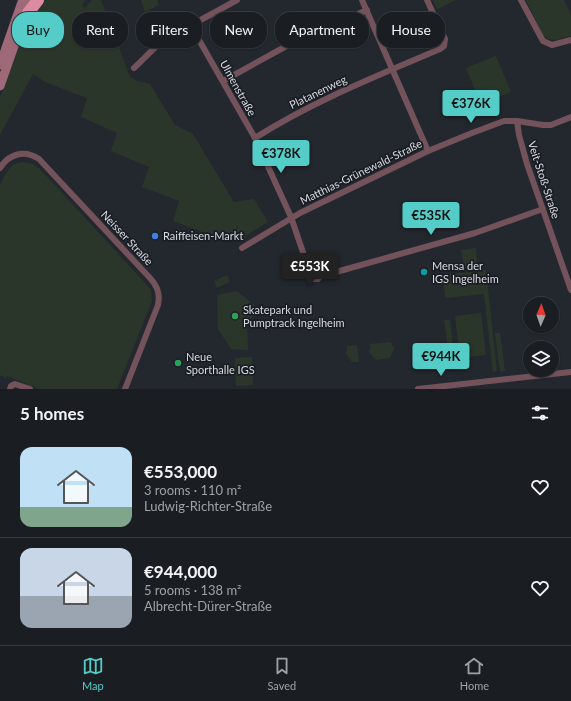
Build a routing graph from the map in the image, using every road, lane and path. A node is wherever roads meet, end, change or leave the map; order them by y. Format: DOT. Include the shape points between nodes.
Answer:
graph roads {
  1 [pos="22,0"];
  2 [pos="28,0"];
  3 [pos="38,0"];
  4 [pos="237,0"];
  5 [pos="362,0"];
  6 [pos="427,0"];
  7 [pos="522,0"];
  8 [pos="367,10"];
  9 [pos="25,12"];
  10 [pos="29,12"];
  11 [pos="202,19"];
  12 [pos="571,40"];
  13 [pos="202,46"];
  14 [pos="13,48"];
  15 [pos="155,48"];
  16 [pos="0,65"];
  17 [pos="134,68"];
  18 [pos="393,69"];
  19 [pos="223,81"];
  20 [pos="0,86"];
  21 [pos="571,117"];
  22 [pos="517,121"];
  23 [pos="255,138"];
  24 [pos="428,151"];
  25 [pos="0,168"];
  26 [pos="542,209"];
  27 [pos="291,217"];
  28 [pos="242,248"];
  29 [pos="571,290"];
  30 [pos="571,372"];
  31 [pos="466,386"];
  32 [pos="10,389"];
  33 [pos="30,389"];
  34 [pos="125,389"];
  35 [pos="418,389"];
  1 -- 16 [label="main road"];
  2 -- 9 [label="main road"];
  3 -- 10 [label="highway"];
  4 -- 11 [label="street"];
  5 -- 8 [label="street"];
  6 -- 18 [label="street, Platanenweg" via="445,39 445,45"];
  7 -- 12 [label="street" via="543,41 552,45"];
  8 -- 18 [label="street"];
  8 -- 19 [label="street" via="292,43"];
  13 -- 19 [label="street, Ulmenstraße"];
  14 -- 20 [label="main road"];
  15 -- 17 [label="street"];
  18 -- 23 [label="street, Platanenweg" via="330,96"];
  18 -- 24 [label="street"];
  19 -- 23 [label="street, Ulmenstraße"];
  21 -- 22 [label="street, Matthias-Grünewald-Straße" via="551,125"];
  22 -- 24 [label="street, Matthias-Grünewald-Straße" via="498,123"];
  22 -- 26 [label="street, Veit-Stoß-Straße"];
  23 -- 27 [label="street, Ulmenstraße"];
  24 -- 27 [label="street, Matthias-Grünewald-Straße"];
  25 -- 34 [label="street, Neisser Straße" via="16,154 27,153 39,159 157,287 158,305"];
  26 -- 27 [label="street, Ulmenstraße" via="475,233 321,275 318,279 313,279 310,274 311,270 305,260"];
  26 -- 29 [label="street, Veit-Stoß-Straße"];
  27 -- 28 [label="street, Matthias-Grünewald-Straße"];
  30 -- 31 [label="street"];
  31 -- 35 [label="street"];
  32 -- 33 [label="street" via="15,384"];
}
